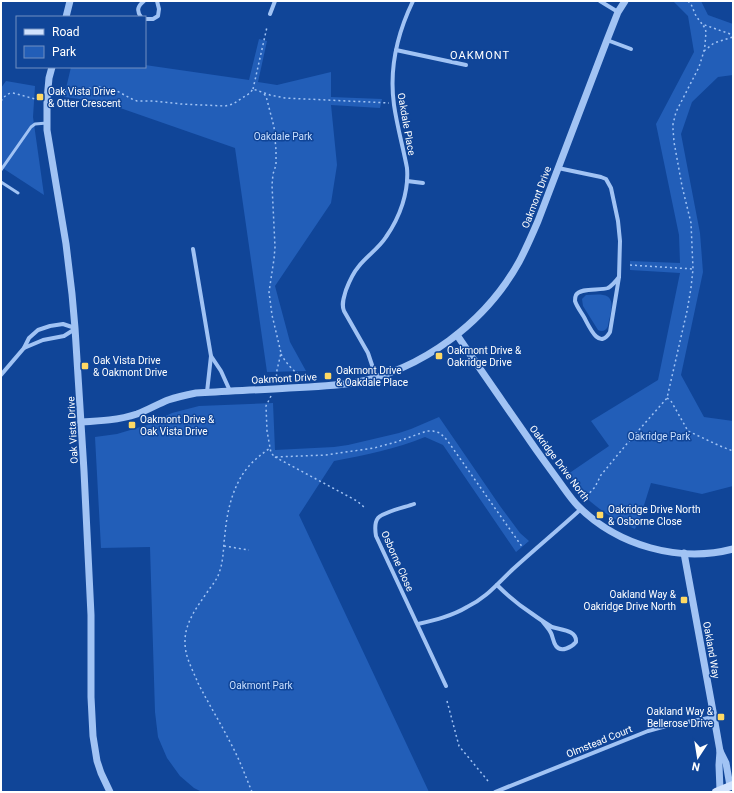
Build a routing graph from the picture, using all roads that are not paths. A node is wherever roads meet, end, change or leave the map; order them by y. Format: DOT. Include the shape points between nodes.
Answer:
graph roads {
  1 [pos="70,1"];
  2 [pos="144,1"];
  3 [pos="157,1"];
  4 [pos="274,1"];
  5 [pos="413,1"];
  6 [pos="600,1"];
  7 [pos="625,1"];
  8 [pos="618,12"];
  9 [pos="270,14"];
  10 [pos="66,16"];
  11 [pos="140,16"];
  12 [pos="146,19"];
  13 [pos="607,40"];
  14 [pos="631,49"];
  15 [pos="396,50"];
  16 [pos="466,65"];
  17 [pos="52,68"];
  18 [pos="47,123"];
  19 [pos="558,168"];
  20 [pos="1,170"];
  21 [pos="407,181"];
  22 [pos="1,182"];
  23 [pos="423,183"];
  24 [pos="18,193"];
  25 [pos="193,249"];
  26 [pos="619,277"];
  27 [pos="75,328"];
  28 [pos="457,335"];
  29 [pos="24,348"];
  30 [pos="211,356"];
  31 [pos="1,375"];
  32 [pos="376,377"];
  33 [pos="230,391"];
  34 [pos="207,392"];
  35 [pos="81,422"];
  36 [pos="414,504"];
  37 [pos="581,509"];
  38 [pos="733,549"];
  39 [pos="684,553"];
  40 [pos="497,586"];
  41 [pos="544,622"];
  42 [pos="418,624"];
  43 [pos="446,686"];
  44 [pos="714,717"];
  45 [pos="720,751"];
  46 [pos="731,788"];
  47 [pos="719,791"];
  48 [pos="110,792"];
  49 [pos="495,792"];
  1 -- 10 [label="street"];
  2 -- 11 [label="street" via="138,8"];
  3 -- 12 [label="street" via="158,16"];
  4 -- 9 [label="street"];
  5 -- 15 [label="street, Oakdale Place"];
  6 -- 8 [label="street"];
  7 -- 8 [label="street, Oakmont Drive"];
  8 -- 13 [label="street, Oakmont Drive"];
  13 -- 14 [label="street"];
  13 -- 19 [label="street, Oakmont Drive"];
  15 -- 16 [label="street"];
  15 -- 21 [label="street, Oakdale Place" via="394,103 407,168"];
  17 -- 18 [label="street, Oak Vista Drive" via="47,100"];
  18 -- 20 [label="lane" via="31,127"];
  18 -- 27 [label="street, Oak Vista Drive" via="71,277"];
  19 -- 26 [label="street" via="601,177 609,184 620,232"];
  19 -- 28 [label="street, Oakmont Drive" via="519,263 488,305"];
  21 -- 23 [label="street"];
  21 -- 32 [label="street, Oakdale Place" via="401,209 392,228 382,243 354,273 344,297 344,311 368,353"];
  22 -- 24 [label="lane"];
  25 -- 30 [label="street"];
  26 -- 26 [label="street" via="609,287 582,291 576,296 576,302 592,333 598,337 606,337 611,330"];
  27 -- 29 [label="street" via="64,336 43,340"];
  27 -- 29 [label="street" via="63,324 44,327 29,338"];
  27 -- 35 [label="street, Oak Vista Drive"];
  28 -- 32 [label="street, Oakmont Drive" via="420,359"];
  28 -- 37 [label="street, Oakridge Drive North" via="552,472"];
  29 -- 31 [label="street"];
  30 -- 33 [label="street"];
  30 -- 34 [label="street"];
  32 -- 33 [label="street, Oakmont Drive" via="329,386"];
  33 -- 34 [label="street, Oakmont Drive"];
  34 -- 35 [label="street, Oakmont Drive" via="168,400 126,417"];
  35 -- 48 [label="street, Oak Vista Drive" via="93,736 97,761"];
  36 -- 42 [label="street, Osborne Close" via="381,515 375,527 376,536"];
  37 -- 39 [label="street, Oakridge Drive North" via="624,538 660,550"];
  37 -- 40 [label="street" via="510,571"];
  38 -- 39 [label="street, Oakridge Drive North" via="715,553"];
  39 -- 44 [label="street, Oakland Way"];
  40 -- 41 [label="street"];
  40 -- 42 [label="street" via="462,610"];
  41 -- 41 [label="street" via="558,648 566,648 576,642 574,634"];
  42 -- 43 [label="street, Osborne Close"];
  44 -- 45 [label="street, Oakland Way"];
  44 -- 49 [label="street, Olmstead Court" via="648,730"];
  45 -- 46 [label="street, Oakland Way" via="726,763"];
  45 -- 47 [label="street, Oakland Way"];
  46 -- 47 [label="main road"];
}
